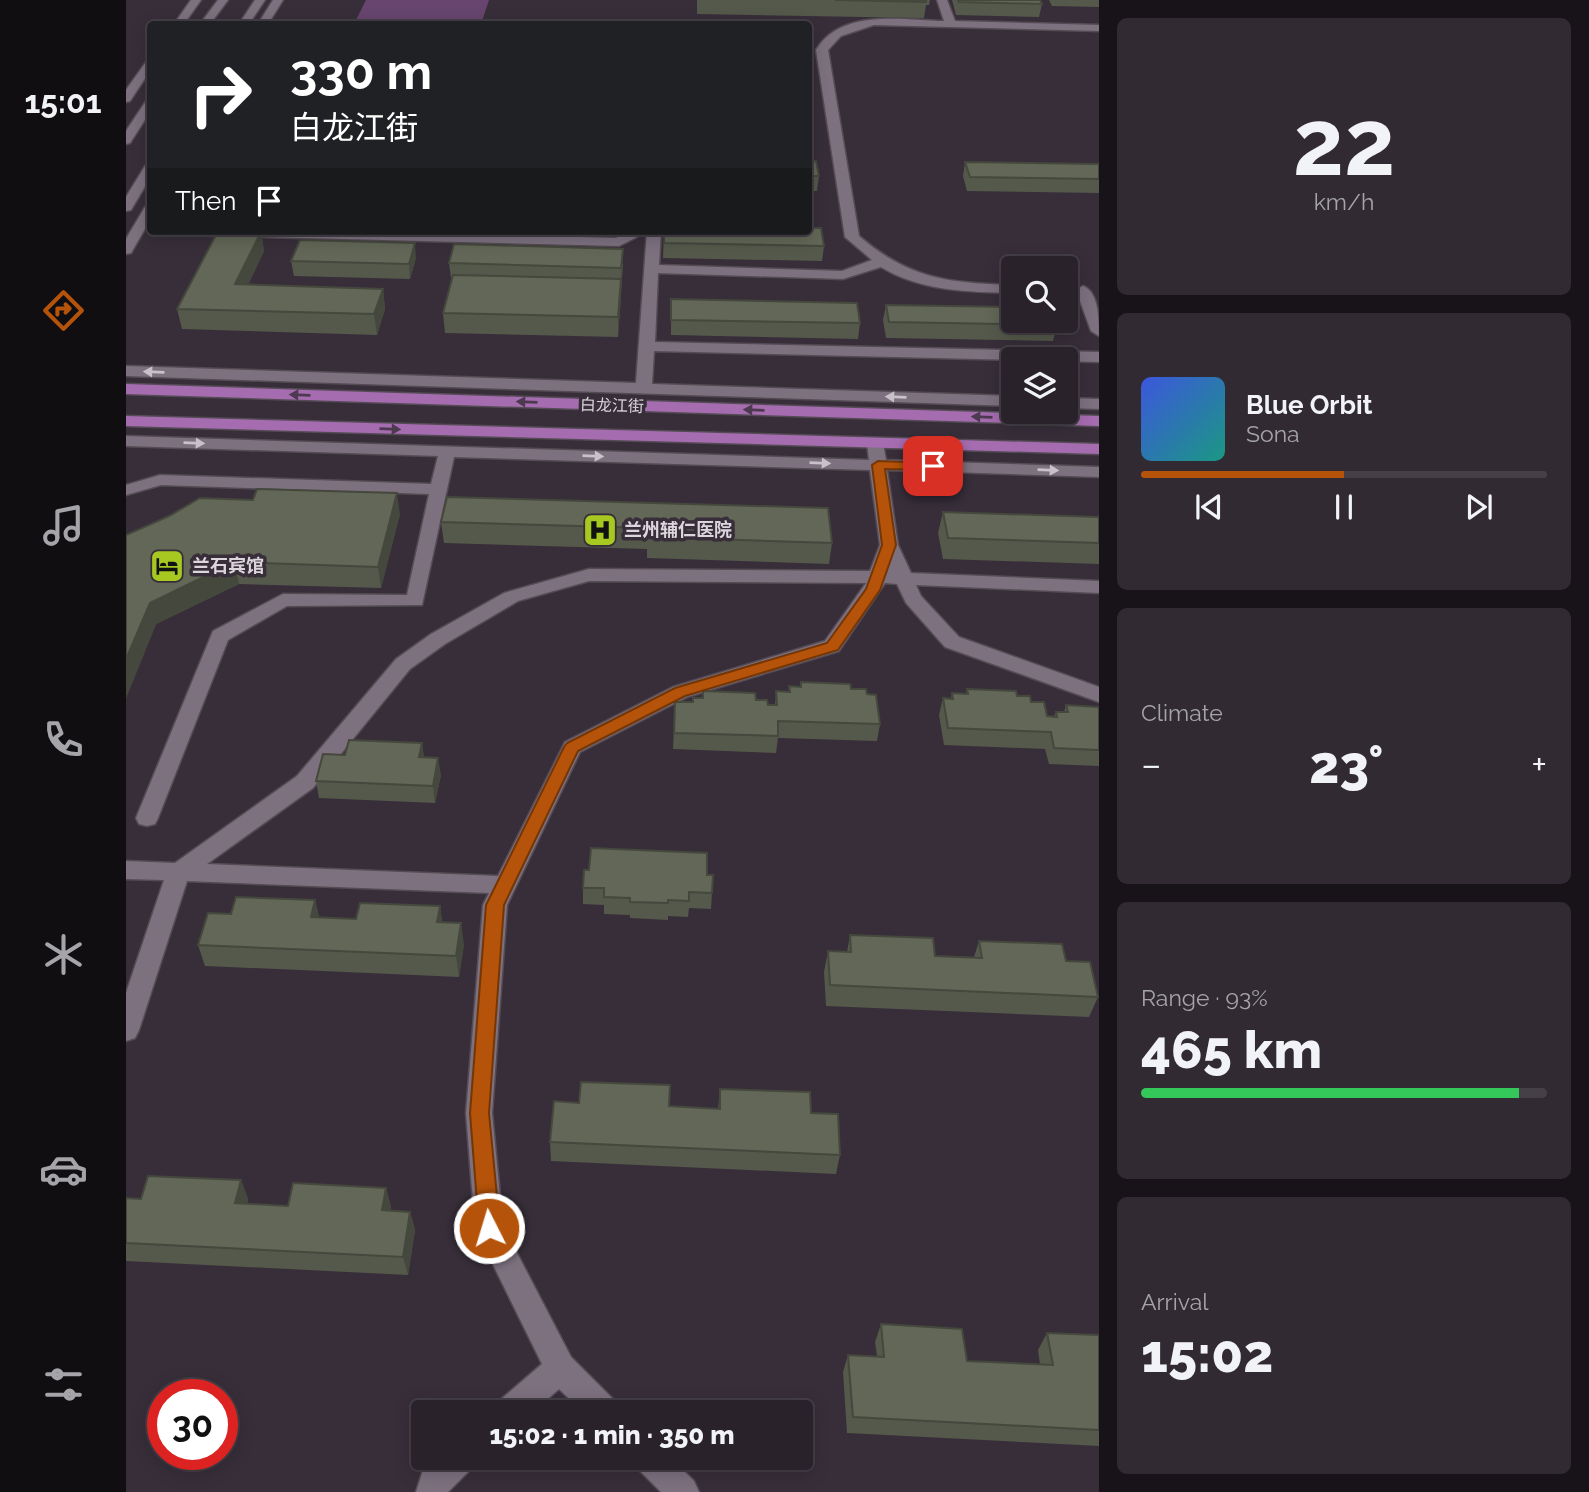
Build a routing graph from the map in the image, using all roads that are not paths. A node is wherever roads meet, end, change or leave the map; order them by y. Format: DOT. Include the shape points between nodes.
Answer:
graph roads {
  1 [pos="197,0"];
  2 [pos="223,0"];
  3 [pos="260,0"];
  4 [pos="278,0"];
  5 [pos="942,0"];
  6 [pos="181,21"];
  7 [pos="207,21"];
  8 [pos="246,21"];
  9 [pos="265,21"];
  10 [pos="951,24"];
  11 [pos="1099,27"];
  12 [pos="147,68"];
  13 [pos="126,98"];
  14 [pos="147,108"];
  15 [pos="126,140"];
  16 [pos="147,174"];
  17 [pos="126,207"];
  18 [pos="144,230"];
  19 [pos="472,235"];
  20 [pos="630,235"];
  21 [pos="654,235"];
  22 [pos="553,236"];
  23 [pos="126,250"];
  24 [pos="881,262"];
  25 [pos="651,269"];
  26 [pos="1001,289"];
  27 [pos="1091,290"];
  28 [pos="1099,331"];
  29 [pos="646,346"];
  30 [pos="1099,357"];
  31 [pos="126,371"];
  32 [pos="644,388"];
  33 [pos="126,389"];
  34 [pos="1001,401"];
  35 [pos="1078,403"];
  36 [pos="1099,404"];
  37 [pos="126,421"];
  38 [pos="1099,421"];
  39 [pos="561,434"];
  40 [pos="126,441"];
  41 [pos="875,443"];
  42 [pos="1099,449"];
  43 [pos="447,451"];
  44 [pos="509,453"];
  45 [pos="878,465"];
  46 [pos="1099,472"];
  47 [pos="439,489"];
  48 [pos="126,490"];
  49 [pos="889,545"];
  50 [pos="878,577"];
  51 [pos="904,579"];
  52 [pos="1099,587"];
  53 [pos="1099,695"];
  54 [pos="147,818"];
  55 [pos="126,870"];
  56 [pos="178,873"];
  57 [pos="504,886"];
  58 [pos="126,1030"];
  59 [pos="560,1368"];
  60 [pos="524,1400"];
  61 [pos="592,1400"];
  62 [pos="446,1470"];
  63 [pos="661,1470"];
  64 [pos="432,1492"];
  65 [pos="683,1492"];
  1 -- 6 [label="street"];
  2 -- 7 [label="street"];
  3 -- 8 [label="street"];
  4 -- 9 [label="street"];
  5 -- 10 [label="street"];
  10 -- 11 [label="street" via="1045,22"];
  10 -- 24 [label="street" via="874,22 827,38 822,50 824,98 852,237"];
  12 -- 13 [label="street"];
  14 -- 15 [label="street"];
  16 -- 17 [label="street"];
  18 -- 23 [label="street"];
  19 -- 22 [label="street"];
  20 -- 22 [label="street" via="619,242"];
  21 -- 25 [label="street"];
  24 -- 25 [label="street" via="843,275"];
  24 -- 26 [label="street" via="926,282"];
  25 -- 29 [label="street"];
  27 -- 28 [label="street"];
  29 -- 30 [label="street"];
  29 -- 32 [label="street"];
  32 -- 31 [label="street, 白龙江街, one-way"];
  34 -- 32 [label="street, 白龙江街, one-way"];
  38 -- 33 [label="main road, 白龙江街, one-way"];
  35 -- 36 [label="street"];
  37 -- 39 [label="main road, 白龙江街, one-way"];
  39 -- 41 [label="main road, 白龙江街"];
  39 -- 44 [label="street"];
  40 -- 43 [label="street, one-way"];
  41 -- 42 [label="main road, 白龙江街"];
  41 -- 45 [label="street"];
  43 -- 44 [label="street"];
  43 -- 47 [label="street"];
  44 -- 45 [label="street, one-way"];
  45 -- 46 [label="street, one-way"];
  45 -- 49 [label="street"];
  47 -- 48 [label="street" via="160,480"];
  47 -- 54 [label="street" via="415,601 283,600 220,636"];
  49 -- 50 [label="street"];
  49 -- 51 [label="street"];
  50 -- 51 [label="street"];
  50 -- 56 [label="street" via="590,575 511,597 403,664 305,782"];
  50 -- 57 [label="street" via="832,646 680,692 572,747"];
  51 -- 52 [label="street"];
  51 -- 53 [label="street" via="913,599 952,642"];
  55 -- 56 [label="street"];
  56 -- 57 [label="street"];
  56 -- 58 [label="street"];
  57 -- 59 [label="street" via="495,905 480,1113 489,1228"];
  59 -- 60 [label="street"];
  59 -- 61 [label="street"];
  62 -- 64 [label="street" via="434,1481"];
  63 -- 65 [label="street"];
}
